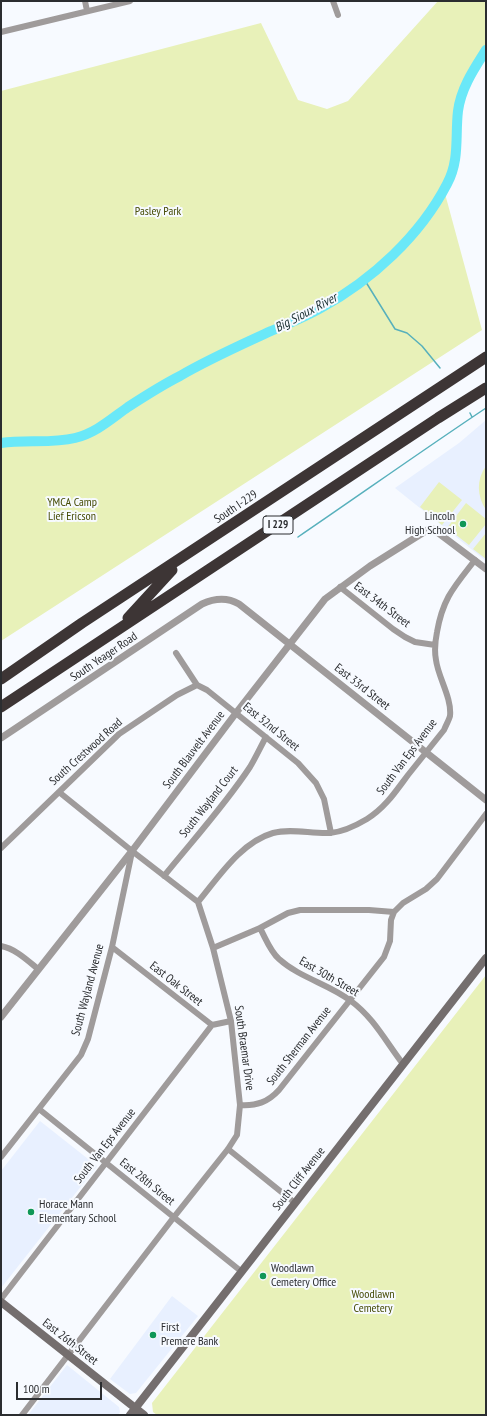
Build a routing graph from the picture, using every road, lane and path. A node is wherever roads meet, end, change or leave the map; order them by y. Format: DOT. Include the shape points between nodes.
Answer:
graph roads {
  1 [pos="85,1"];
  2 [pos="130,1"];
  3 [pos="332,1"];
  4 [pos="88,11"];
  5 [pos="338,15"];
  6 [pos="1,32"];
  7 [pos="486,357"];
  8 [pos="486,388"];
  9 [pos="182,558"];
  10 [pos="475,560"];
  11 [pos="486,569"];
  12 [pos="340,588"];
  13 [pos="220,599"];
  14 [pos="117,630"];
  15 [pos="290,644"];
  16 [pos="435,645"];
  17 [pos="41,652"];
  18 [pos="176,653"];
  19 [pos="1,675"];
  20 [pos="1,679"];
  21 [pos="197,685"];
  22 [pos="1,707"];
  23 [pos="236,713"];
  24 [pos="266,736"];
  25 [pos="1,738"];
  26 [pos="426,752"];
  27 [pos="59,792"];
  28 [pos="486,800"];
  29 [pos="486,814"];
  30 [pos="331,833"];
  31 [pos="1,848"];
  32 [pos="132,851"];
  33 [pos="164,876"];
  34 [pos="198,902"];
  35 [pos="394,912"];
  36 [pos="260,928"];
  37 [pos="1,946"];
  38 [pos="112,947"];
  39 [pos="213,948"];
  40 [pos="486,958"];
  41 [pos="38,969"];
  42 [pos="350,1000"];
  43 [pos="1,1017"];
  44 [pos="231,1021"];
  45 [pos="212,1025"];
  46 [pos="403,1064"];
  47 [pos="240,1104"];
  48 [pos="39,1109"];
  49 [pos="228,1149"];
  50 [pos="1,1157"];
  51 [pos="106,1163"];
  52 [pos="296,1203"];
  53 [pos="174,1217"];
  54 [pos="242,1272"];
  55 [pos="1,1300"];
  56 [pos="68,1356"];
  57 [pos="133,1412"];
  58 [pos="22,1415"];
  59 [pos="144,1415"];
  1 -- 4 [label="street"];
  2 -- 4 [label="street"];
  3 -- 5 [label="street"];
  4 -- 6 [label="street"];
  7 -- 9 [label="highway, South I-229 / I 229"];
  8 -- 14 [label="highway, I 229"];
  9 -- 14 [label="highway"];
  9 -- 17 [label="highway, South I-229 / I 229"];
  10 -- 11 [label="street"];
  10 -- 12 [label="street, South Blauvelt Avenue" via="433,529 425,531"];
  10 -- 16 [label="street, South Van Eps Avenue" via="451,590 444,604"];
  12 -- 15 [label="street, South Blauvelt Avenue" via="325,599"];
  12 -- 16 [label="street, East 34th Street" via="405,637 415,642"];
  13 -- 15 [label="street, East 33rd Street" via="232,600 239,604"];
  13 -- 25 [label="street, South Yeager Road" via="202,604"];
  14 -- 22 [label="highway, I 229"];
  15 -- 23 [label="street, South Blauvelt Avenue"];
  15 -- 26 [label="street, East 33rd Street"];
  16 -- 26 [label="street, South Van Eps Avenue" via="439,676 450,705 450,717 444,730"];
  17 -- 19 [label="highway"];
  17 -- 20 [label="highway, South I-229 / I 229"];
  18 -- 21 [label="street, East 32nd Street"];
  21 -- 23 [label="street, East 32nd Street"];
  21 -- 27 [label="street, South Crestwood Road" via="177,695 119,734"];
  23 -- 24 [label="street, East 32nd Street"];
  23 -- 32 [label="street, South Blauvelt Avenue"];
  24 -- 30 [label="street, East 32nd Street" via="298,763 316,783 324,798"];
  24 -- 33 [label="street, South Wayland Court" via="252,765"];
  26 -- 28 [label="street, East 33rd Street"];
  26 -- 30 [label="street, South Van Eps Avenue" via="385,805 367,819"];
  27 -- 31 [label="street, South Crestwood Road"];
  27 -- 32 [label="street"];
  29 -- 35 [label="street" via="437,879"];
  30 -- 34 [label="street, South Van Eps Avenue" via="273,833 249,844"];
  32 -- 33 [label="street"];
  32 -- 38 [label="street, South Wayland Avenue"];
  32 -- 41 [label="street, South Blauvelt Avenue"];
  33 -- 34 [label="street"];
  34 -- 39 [label="street, South Braemar Drive"];
  35 -- 36 [label="street" via="300,910 288,913"];
  35 -- 42 [label="street, South Sherman Avenue" via="390,941 384,957"];
  36 -- 39 [label="street"];
  36 -- 42 [label="street, East 30th Street" via="279,959"];
  37 -- 41 [label="street" via="18,953"];
  38 -- 45 [label="street, East Oak Street"];
  38 -- 48 [label="street, South Wayland Avenue" via="88,1039 81,1055"];
  39 -- 44 [label="street, South Braemar Drive"];
  40 -- 46 [label="main road, South Cliff Avenue"];
  41 -- 43 [label="street, South Blauvelt Avenue"];
  42 -- 46 [label="street, East 30th Street" via="374,1022"];
  42 -- 47 [label="street, South Sherman Avenue" via="274,1096 259,1104"];
  44 -- 45 [label="street"];
  44 -- 47 [label="street, South Braemar Drive"];
  45 -- 51 [label="street, South Van Eps Avenue"];
  46 -- 52 [label="main road, South Cliff Avenue"];
  47 -- 49 [label="street" via="237,1135"];
  48 -- 50 [label="street, South Wayland Avenue"];
  48 -- 51 [label="street, East 28th Street"];
  49 -- 52 [label="street"];
  49 -- 53 [label="street"];
  51 -- 53 [label="street, East 28th Street"];
  51 -- 55 [label="street, South Van Eps Avenue"];
  52 -- 54 [label="main road, South Cliff Avenue"];
  53 -- 54 [label="street, East 28th Street"];
  53 -- 56 [label="street"];
  54 -- 57 [label="main road, South Cliff Avenue"];
  55 -- 56 [label="main road, East 26th Street"];
  56 -- 57 [label="main road, East 26th Street"];
  56 -- 58 [label="street"];
  57 -- 59 [label="main road, East 26th Street"];
}
